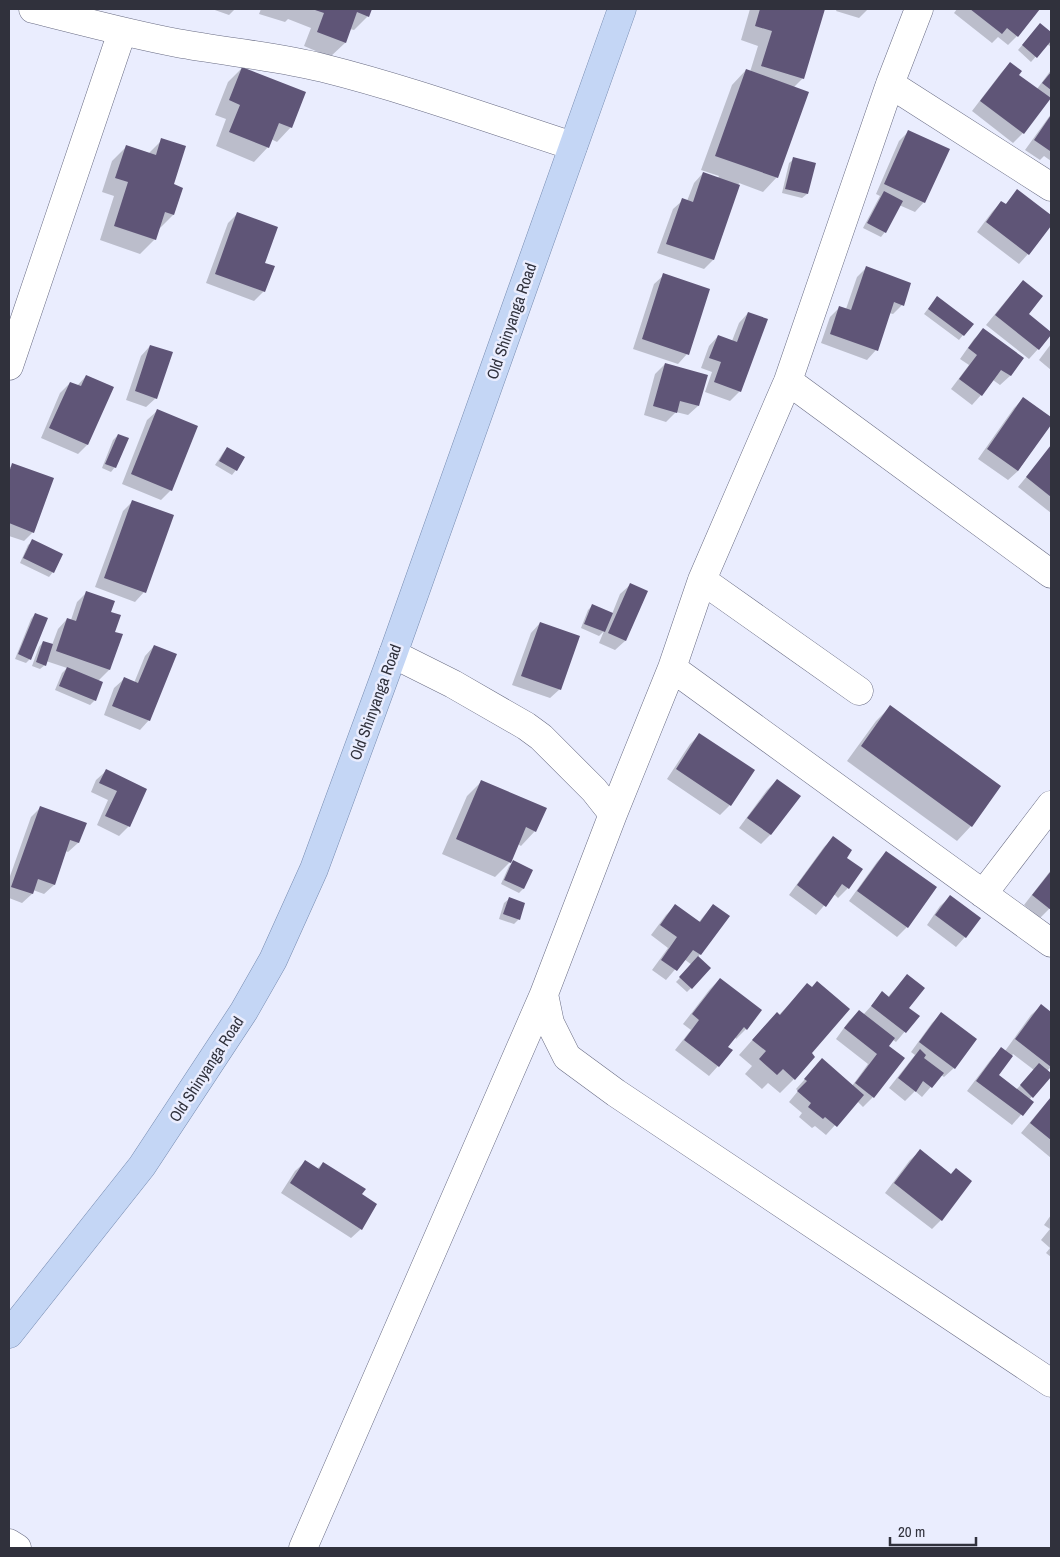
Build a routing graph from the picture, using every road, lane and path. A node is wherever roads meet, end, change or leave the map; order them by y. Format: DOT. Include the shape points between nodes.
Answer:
graph roads {
  1 [pos="33,9"];
  2 [pos="622,9"];
  3 [pos="919,9"];
  4 [pos="122,32"];
  5 [pos="890,84"];
  6 [pos="573,146"];
  7 [pos="1051,187"];
  8 [pos="9,366"];
  9 [pos="788,381"];
  10 [pos="1051,574"];
  11 [pos="702,580"];
  12 [pos="393,654"];
  13 [pos="672,668"];
  14 [pos="859,691"];
  15 [pos="1051,805"];
  16 [pos="613,814"];
  17 [pos="983,894"];
  18 [pos="1051,943"];
  19 [pos="544,994"];
  20 [pos="9,1334"];
  21 [pos="1051,1383"];
  22 [pos="9,1543"];
  23 [pos="17,1548"];
  24 [pos="303,1548"];
  1 -- 4 [label="street"];
  2 -- 6 [label="main road, Old Shinyanga Road"];
  3 -- 5 [label="street"];
  4 -- 6 [label="street" via="323,68"];
  4 -- 8 [label="street"];
  5 -- 7 [label="street"];
  5 -- 9 [label="street"];
  6 -- 12 [label="main road, Old Shinyanga Road"];
  9 -- 10 [label="street"];
  9 -- 11 [label="street"];
  11 -- 13 [label="street"];
  11 -- 14 [label="street"];
  12 -- 16 [label="street" via="526,726 594,790"];
  12 -- 20 [label="main road, Old Shinyanga Road" via="314,869 272,960 244,1011 142,1166"];
  13 -- 16 [label="street"];
  13 -- 17 [label="street"];
  15 -- 17 [label="street"];
  16 -- 19 [label="street"];
  17 -- 18 [label="street"];
  19 -- 21 [label="street" via="550,1023 566,1057"];
  19 -- 24 [label="street"];
  22 -- 23 [label="street"];
}
